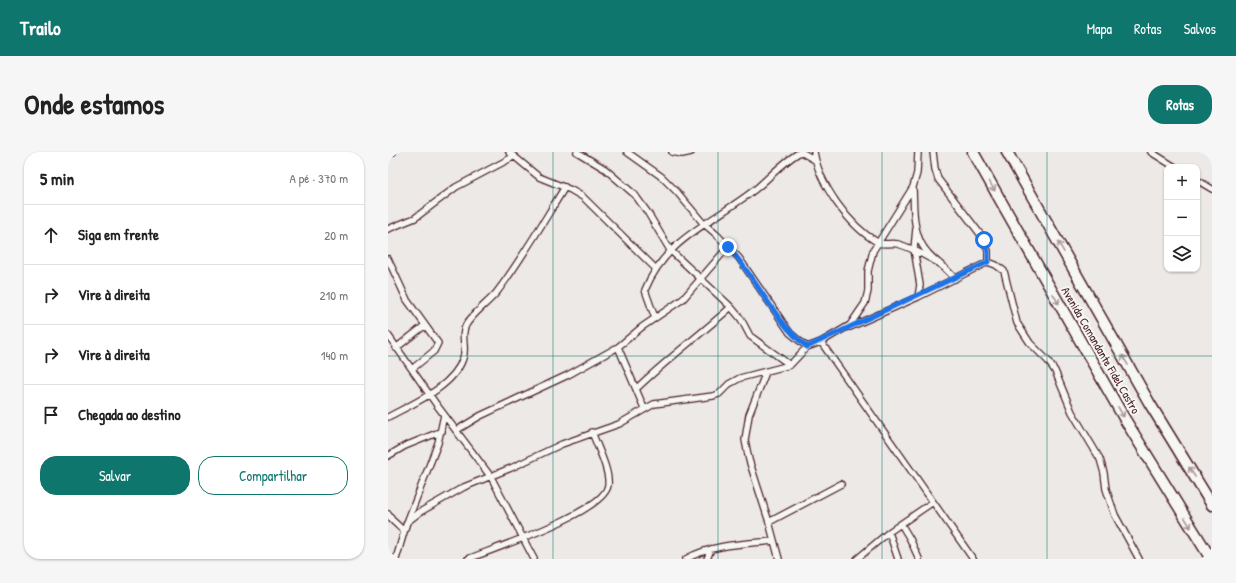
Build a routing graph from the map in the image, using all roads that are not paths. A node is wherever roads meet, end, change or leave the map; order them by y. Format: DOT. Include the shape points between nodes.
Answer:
graph roads {
  1 [pos="393,152"];
  2 [pos="577,152"];
  3 [pos="627,152"];
  4 [pos="672,152"];
  5 [pos="691,152"];
  6 [pos="800,152"];
  7 [pos="814,152"];
  8 [pos="918,152"];
  9 [pos="933,152"];
  10 [pos="973,152"];
  11 [pos="1007,152"];
  12 [pos="1151,152"];
  13 [pos="511,154"];
  14 [pos="388,155"];
  15 [pos="815,160"];
  16 [pos="1170,164"];
  17 [pos="1200,182"];
  18 [pos="565,187"];
  19 [pos="913,187"];
  20 [pos="1212,189"];
  21 [pos="703,223"];
  22 [pos="916,228"];
  23 [pos="388,229"];
  24 [pos="878,244"];
  25 [pos="728,247"];
  26 [pos="914,249"];
  27 [pos="670,250"];
  28 [pos="388,259"];
  29 [pos="988,262"];
  30 [pos="939,263"];
  31 [pos="656,269"];
  32 [pos="700,279"];
  33 [pos="955,279"];
  34 [pos="918,296"];
  35 [pos="731,307"];
  36 [pos="655,318"];
  37 [pos="424,326"];
  38 [pos="388,335"];
  39 [pos="829,336"];
  40 [pos="821,342"];
  41 [pos="618,347"];
  42 [pos="807,347"];
  43 [pos="396,348"];
  44 [pos="790,365"];
  45 [pos="412,369"];
  46 [pos="766,372"];
  47 [pos="636,389"];
  48 [pos="430,395"];
  49 [pos="644,408"];
  50 [pos="444,415"];
  51 [pos="388,417"];
  52 [pos="457,430"];
  53 [pos="442,431"];
  54 [pos="592,432"];
  55 [pos="388,456"];
  56 [pos="491,477"];
  57 [pos="841,484"];
  58 [pos="933,502"];
  59 [pos="1212,505"];
  60 [pos="388,514"];
  61 [pos="390,521"];
  62 [pos="407,522"];
  63 [pos="769,522"];
  64 [pos="901,524"];
  65 [pos="404,531"];
  66 [pos="889,532"];
  67 [pos="523,537"];
  68 [pos="774,541"];
  69 [pos="711,549"];
  70 [pos="396,559"];
  71 [pos="468,559"];
  72 [pos="534,559"];
  73 [pos="686,559"];
  74 [pos="707,559"];
  75 [pos="779,559"];
  76 [pos="857,559"];
  77 [pos="898,559"];
  78 [pos="919,559"];
  79 [pos="973,559"];
  80 [pos="1139,559"];
  81 [pos="1210,559"];
  1 -- 14 [label="street"];
  2 -- 27 [label="street" via="605,169 635,195"];
  3 -- 21 [label="street" via="662,177"];
  4 -- 5 [label="street"];
  6 -- 15 [label="street"];
  6 -- 21 [label="street" via="783,162 758,187 731,207"];
  7 -- 15 [label="street"];
  8 -- 19 [label="street"];
  9 -- 29 [label="street" via="938,179 984,240"];
  10 -- 81 [label="highway, Avenida Comandante Fidel Castro, one-way" via="1124,418"];
  59 -- 11 [label="highway, Avenida Comandante Fidel Castro, one-way" via="1150,404"];
  12 -- 16 [label="street"];
  13 -- 18 [label="street" via="539,177"];
  13 -- 23 [label="street" via="456,187 415,218"];
  15 -- 24 [label="street" via="825,184 839,205 857,228"];
  17 -- 20 [label="street"];
  18 -- 31 [label="street" via="583,197"];
  18 -- 48 [label="street" via="509,275 466,325 464,358 457,370"];
  19 -- 22 [label="street"];
  19 -- 24 [label="street"];
  21 -- 25 [label="street"];
  21 -- 27 [label="street"];
  22 -- 26 [label="street"];
  22 -- 30 [label="street" via="924,249"];
  24 -- 26 [label="street" via="896,243"];
  24 -- 39 [label="street" via="870,260 868,291 860,313 850,325"];
  25 -- 32 [label="street"];
  25 -- 42 [label="street" via="739,258 790,333"];
  26 -- 30 [label="street"];
  26 -- 34 [label="street" via="920,285"];
  27 -- 31 [label="street"];
  27 -- 32 [label="street"];
  28 -- 37 [label="street" via="407,300"];
  29 -- 33 [label="street"];
  29 -- 80 [label="street" via="1004,271 1017,324 1055,371 1072,412 1100,459 1115,515"];
  30 -- 33 [label="street" via="948,269"];
  31 -- 36 [label="street" via="650,276 645,290"];
  32 -- 35 [label="street"];
  32 -- 36 [label="street" via="683,299"];
  33 -- 34 [label="street"];
  34 -- 39 [label="street"];
  35 -- 44 [label="street" via="750,336"];
  35 -- 47 [label="street"];
  36 -- 41 [label="street"];
  37 -- 43 [label="street"];
  37 -- 45 [label="street" via="436,338 437,347"];
  38 -- 43 [label="street"];
  39 -- 40 [label="street"];
  40 -- 42 [label="street"];
  40 -- 58 [label="street"];
  41 -- 47 [label="street"];
  41 -- 52 [label="street"];
  42 -- 44 [label="street"];
  43 -- 45 [label="street"];
  44 -- 46 [label="street"];
  45 -- 48 [label="street"];
  46 -- 49 [label="street" via="740,378 713,396 654,404"];
  46 -- 63 [label="street" via="749,415 745,440"];
  47 -- 49 [label="street"];
  48 -- 50 [label="street"];
  48 -- 51 [label="street"];
  49 -- 54 [label="street" via="626,421"];
  50 -- 52 [label="street"];
  50 -- 53 [label="street"];
  52 -- 56 [label="street"];
  53 -- 55 [label="street"];
  53 -- 62 [label="street"];
  54 -- 56 [label="street"];
  54 -- 67 [label="street" via="608,474 609,484 606,493 595,503 558,524"];
  56 -- 62 [label="street" via="464,487"];
  56 -- 67 [label="street"];
  57 -- 63 [label="street"];
  58 -- 64 [label="street"];
  58 -- 79 [label="street"];
  60 -- 61 [label="street"];
  61 -- 65 [label="street"];
  62 -- 65 [label="street"];
  63 -- 68 [label="street"];
  64 -- 66 [label="street"];
  64 -- 78 [label="street"];
  65 -- 70 [label="street"];
  66 -- 76 [label="street"];
  66 -- 77 [label="street"];
  67 -- 71 [label="street"];
  67 -- 72 [label="street"];
  68 -- 69 [label="street"];
  68 -- 75 [label="street"];
  69 -- 73 [label="street"];
  69 -- 74 [label="street"];
}
